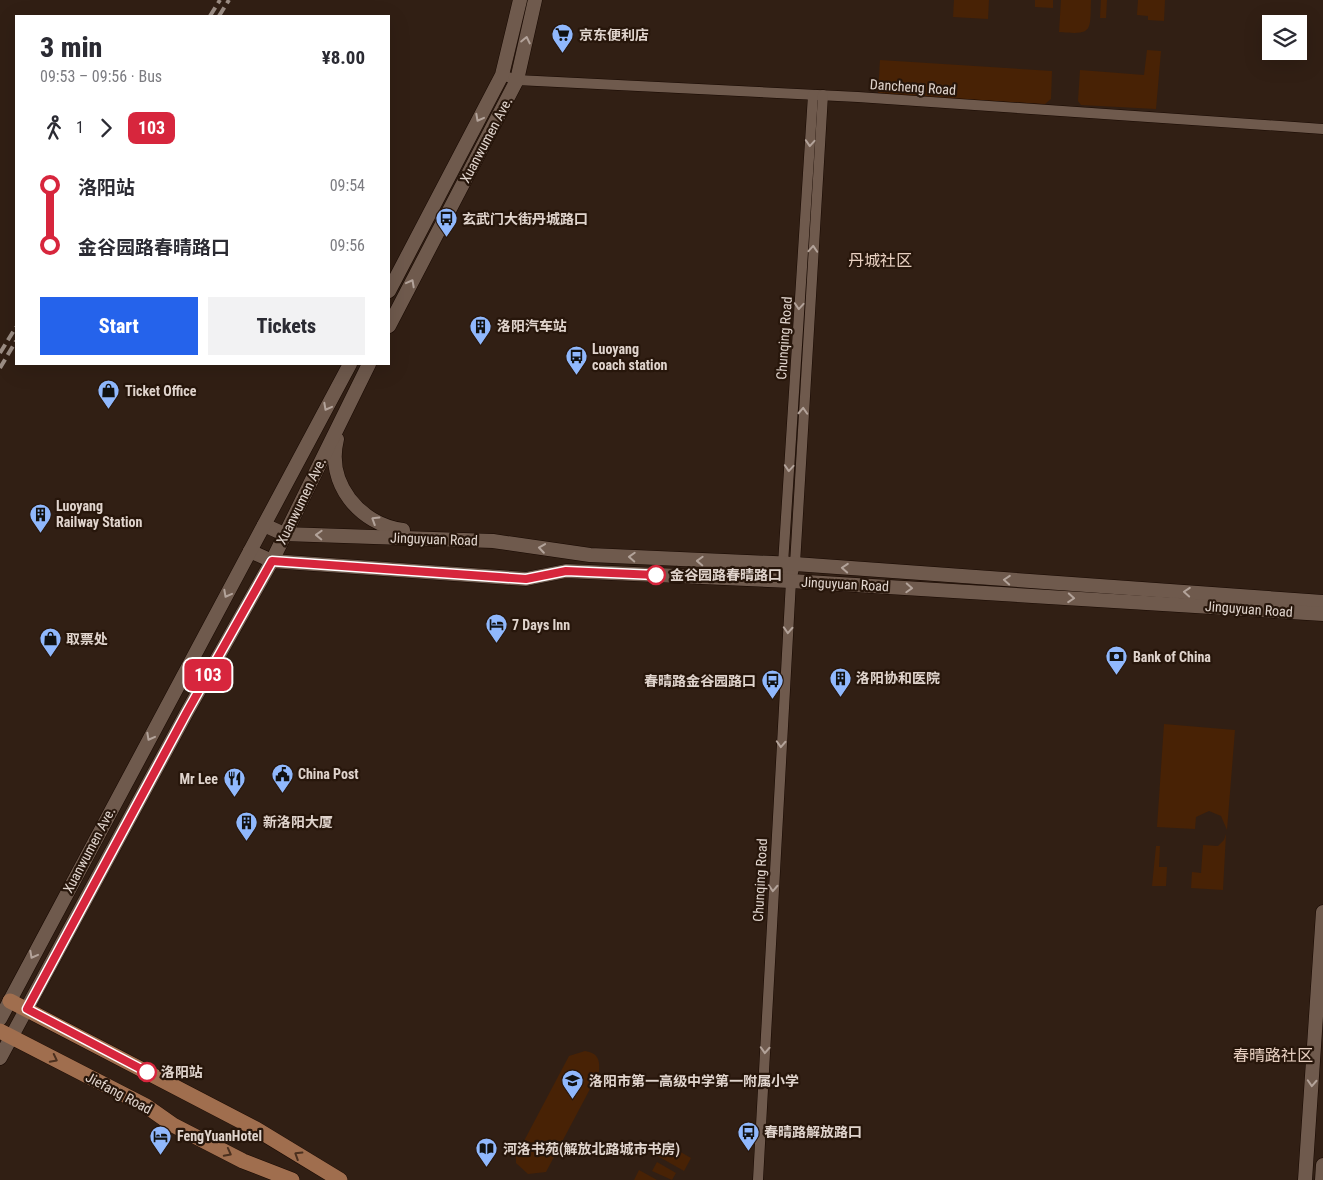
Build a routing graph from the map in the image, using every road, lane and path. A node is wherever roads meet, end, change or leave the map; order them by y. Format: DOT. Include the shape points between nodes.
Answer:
graph roads {
  1 [pos="520,0"];
  2 [pos="535,0"];
  3 [pos="502,75"];
  4 [pos="517,80"];
  5 [pos="818,95"];
  6 [pos="1323,129"];
  7 [pos="390,289"];
  8 [pos="390,324"];
  9 [pos="349,365"];
  10 [pos="368,365"];
  11 [pos="344,411"];
  12 [pos="264,525"];
  13 [pos="284,534"];
  14 [pos="455,539"];
  15 [pos="250,552"];
  16 [pos="272,561"];
  17 [pos="789,564"];
  18 [pos="791,581"];
  19 [pos="1323,602"];
  20 [pos="1323,614"];
  21 [pos="1323,912"];
  22 [pos="10,1001"];
  23 [pos="27,1009"];
  24 [pos="0,1019"];
  25 [pos="6,1034"];
  26 [pos="0,1058"];
  27 [pos="1323,1165"];
  28 [pos="292,1180"];
  29 [pos="340,1180"];
  30 [pos="758,1180"];
  31 [pos="1305,1180"];
  32 [pos="1322,1180"];
  1 -- 3 [label="main road, Xuanwumen Ave."];
  4 -- 2 [label="main road, Xuanwumen Ave., one-way"];
  3 -- 4 [label="street, Dancheng Road"];
  3 -- 7 [label="main road, Xuanwumen Ave., one-way"];
  4 -- 5 [label="street, Dancheng Road"];
  8 -- 4 [label="main road, Xuanwumen Ave., one-way"];
  5 -- 6 [label="street, Dancheng Road"];
  5 -- 17 [label="street, Chunqing Road"];
  9 -- 12 [label="main road, Xuanwumen Ave., one-way"];
  10 -- 11 [label="main road, Xuanwumen Ave."];
  11 -- 13 [label="main road, Xuanwumen Ave."];
  14 -- 11 [label="main road, one-way" via="387,528 358,510 342,489 333,454"];
  12 -- 13 [label="main road, Jinguyuan Road"];
  12 -- 15 [label="main road, Xuanwumen Ave."];
  14 -- 13 [label="main road, Jinguyuan Road, one-way"];
  13 -- 16 [label="main road, Xuanwumen Ave."];
  17 -- 14 [label="main road, Jinguyuan Road, one-way" via="590,555"];
  15 -- 16 [label="main road, Jinguyuan Road"];
  15 -- 22 [label="main road, Xuanwumen Ave., one-way"];
  16 -- 18 [label="main road, Jinguyuan Road" via="526,579 566,571"];
  16 -- 23 [label="main road, Xuanwumen Ave."];
  17 -- 18 [label="street, Chunqing Road"];
  19 -- 17 [label="main road, Jinguyuan Road, one-way"];
  18 -- 20 [label="main road, Jinguyuan Road, one-way"];
  18 -- 30 [label="street, Chunqing Road, one-way"];
  21 -- 31 [label="main road, one-way"];
  22 -- 23 [label="main road"];
  22 -- 24 [label="main road, Xuanwumen Ave."];
  23 -- 25 [label="main road, Xuanwumen Ave."];
  29 -- 23 [label="main road, one-way" via="256,1129"];
  25 -- 26 [label="main road, Xuanwumen Ave."];
  25 -- 28 [label="main road, Jiefang Road, one-way" via="146,1106 173,1125 243,1161"];
  27 -- 32 [label="main road"];
}
